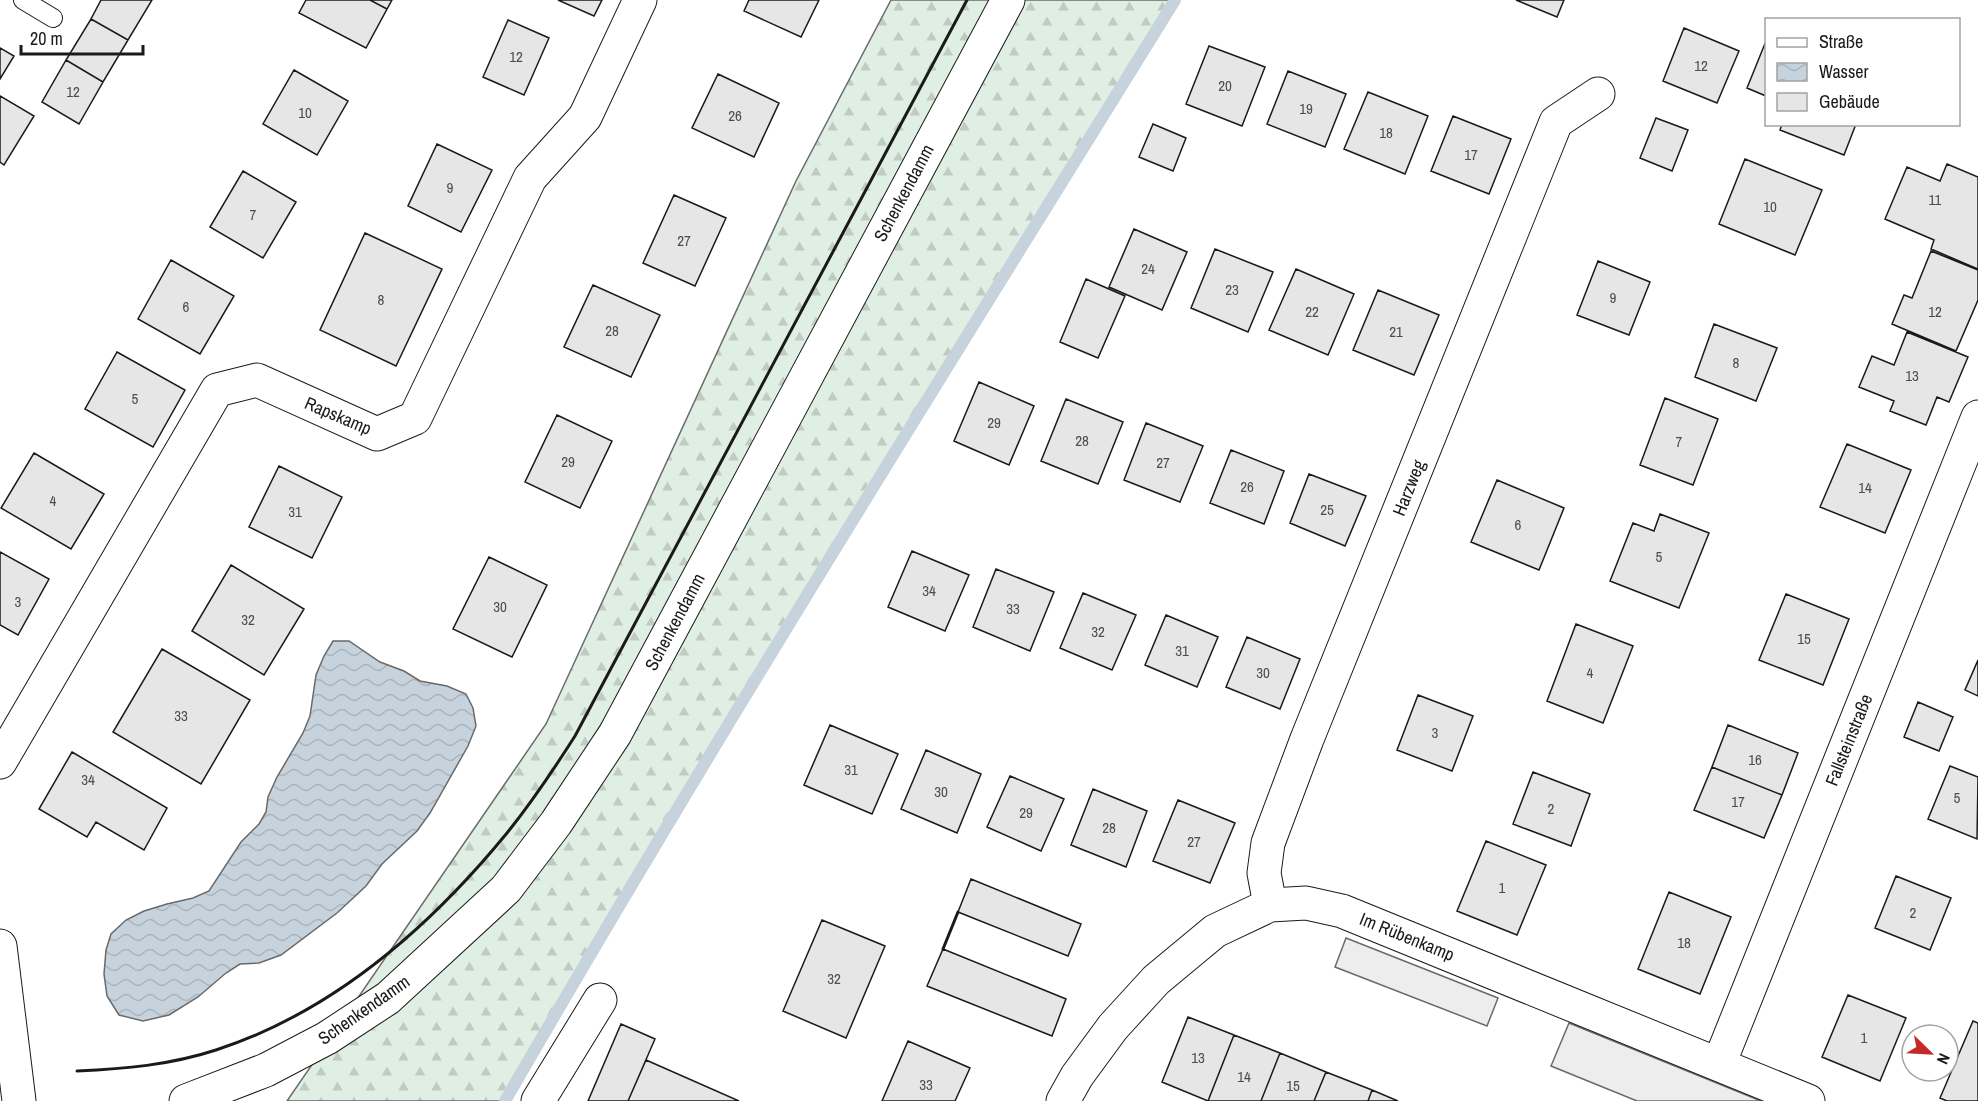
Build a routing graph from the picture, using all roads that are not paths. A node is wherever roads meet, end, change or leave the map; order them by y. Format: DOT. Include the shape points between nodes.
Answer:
graph roads {
  1 [pos="23,0"];
  2 [pos="640,0"];
  3 [pos="1008,0"];
  4 [pos="53,18"];
  5 [pos="1598,94"];
  6 [pos="1978,417"];
  7 [pos="0,762"];
  8 [pos="1270,905"];
  9 [pos="0,946"];
  10 [pos="600,1000"];
  11 [pos="1719,1064"];
  12 [pos="19,1101"];
  13 [pos="186,1101"];
  14 [pos="537,1101"];
  15 [pos="1064,1101"];
  16 [pos="1808,1101"];
  1 -- 4 [label="lane"];
  2 -- 7 [label="street, Rapskamp" via="585,117 530,178 415,418 377,434 257,380 217,390"];
  3 -- 13 [label="street, Schenkendamm" via="615,734 528,861 506,889 387,998 327,1038 266,1071"];
  5 -- 8 [label="street, Harzweg" via="1556,122 1268,843 1264,873"];
  6 -- 11 [label="street, Fallsteinstraße"];
  8 -- 11 [label="street, Im Rübenkamp" via="1306,903 1342,910"];
  8 -- 15 [label="street, Im Rübenkamp" via="1215,931 1156,980 1113,1027"];
  9 -- 12 [label="street"];
  10 -- 14 [label="street"];
  11 -- 16 [label="street, Im Rübenkamp"];
}
